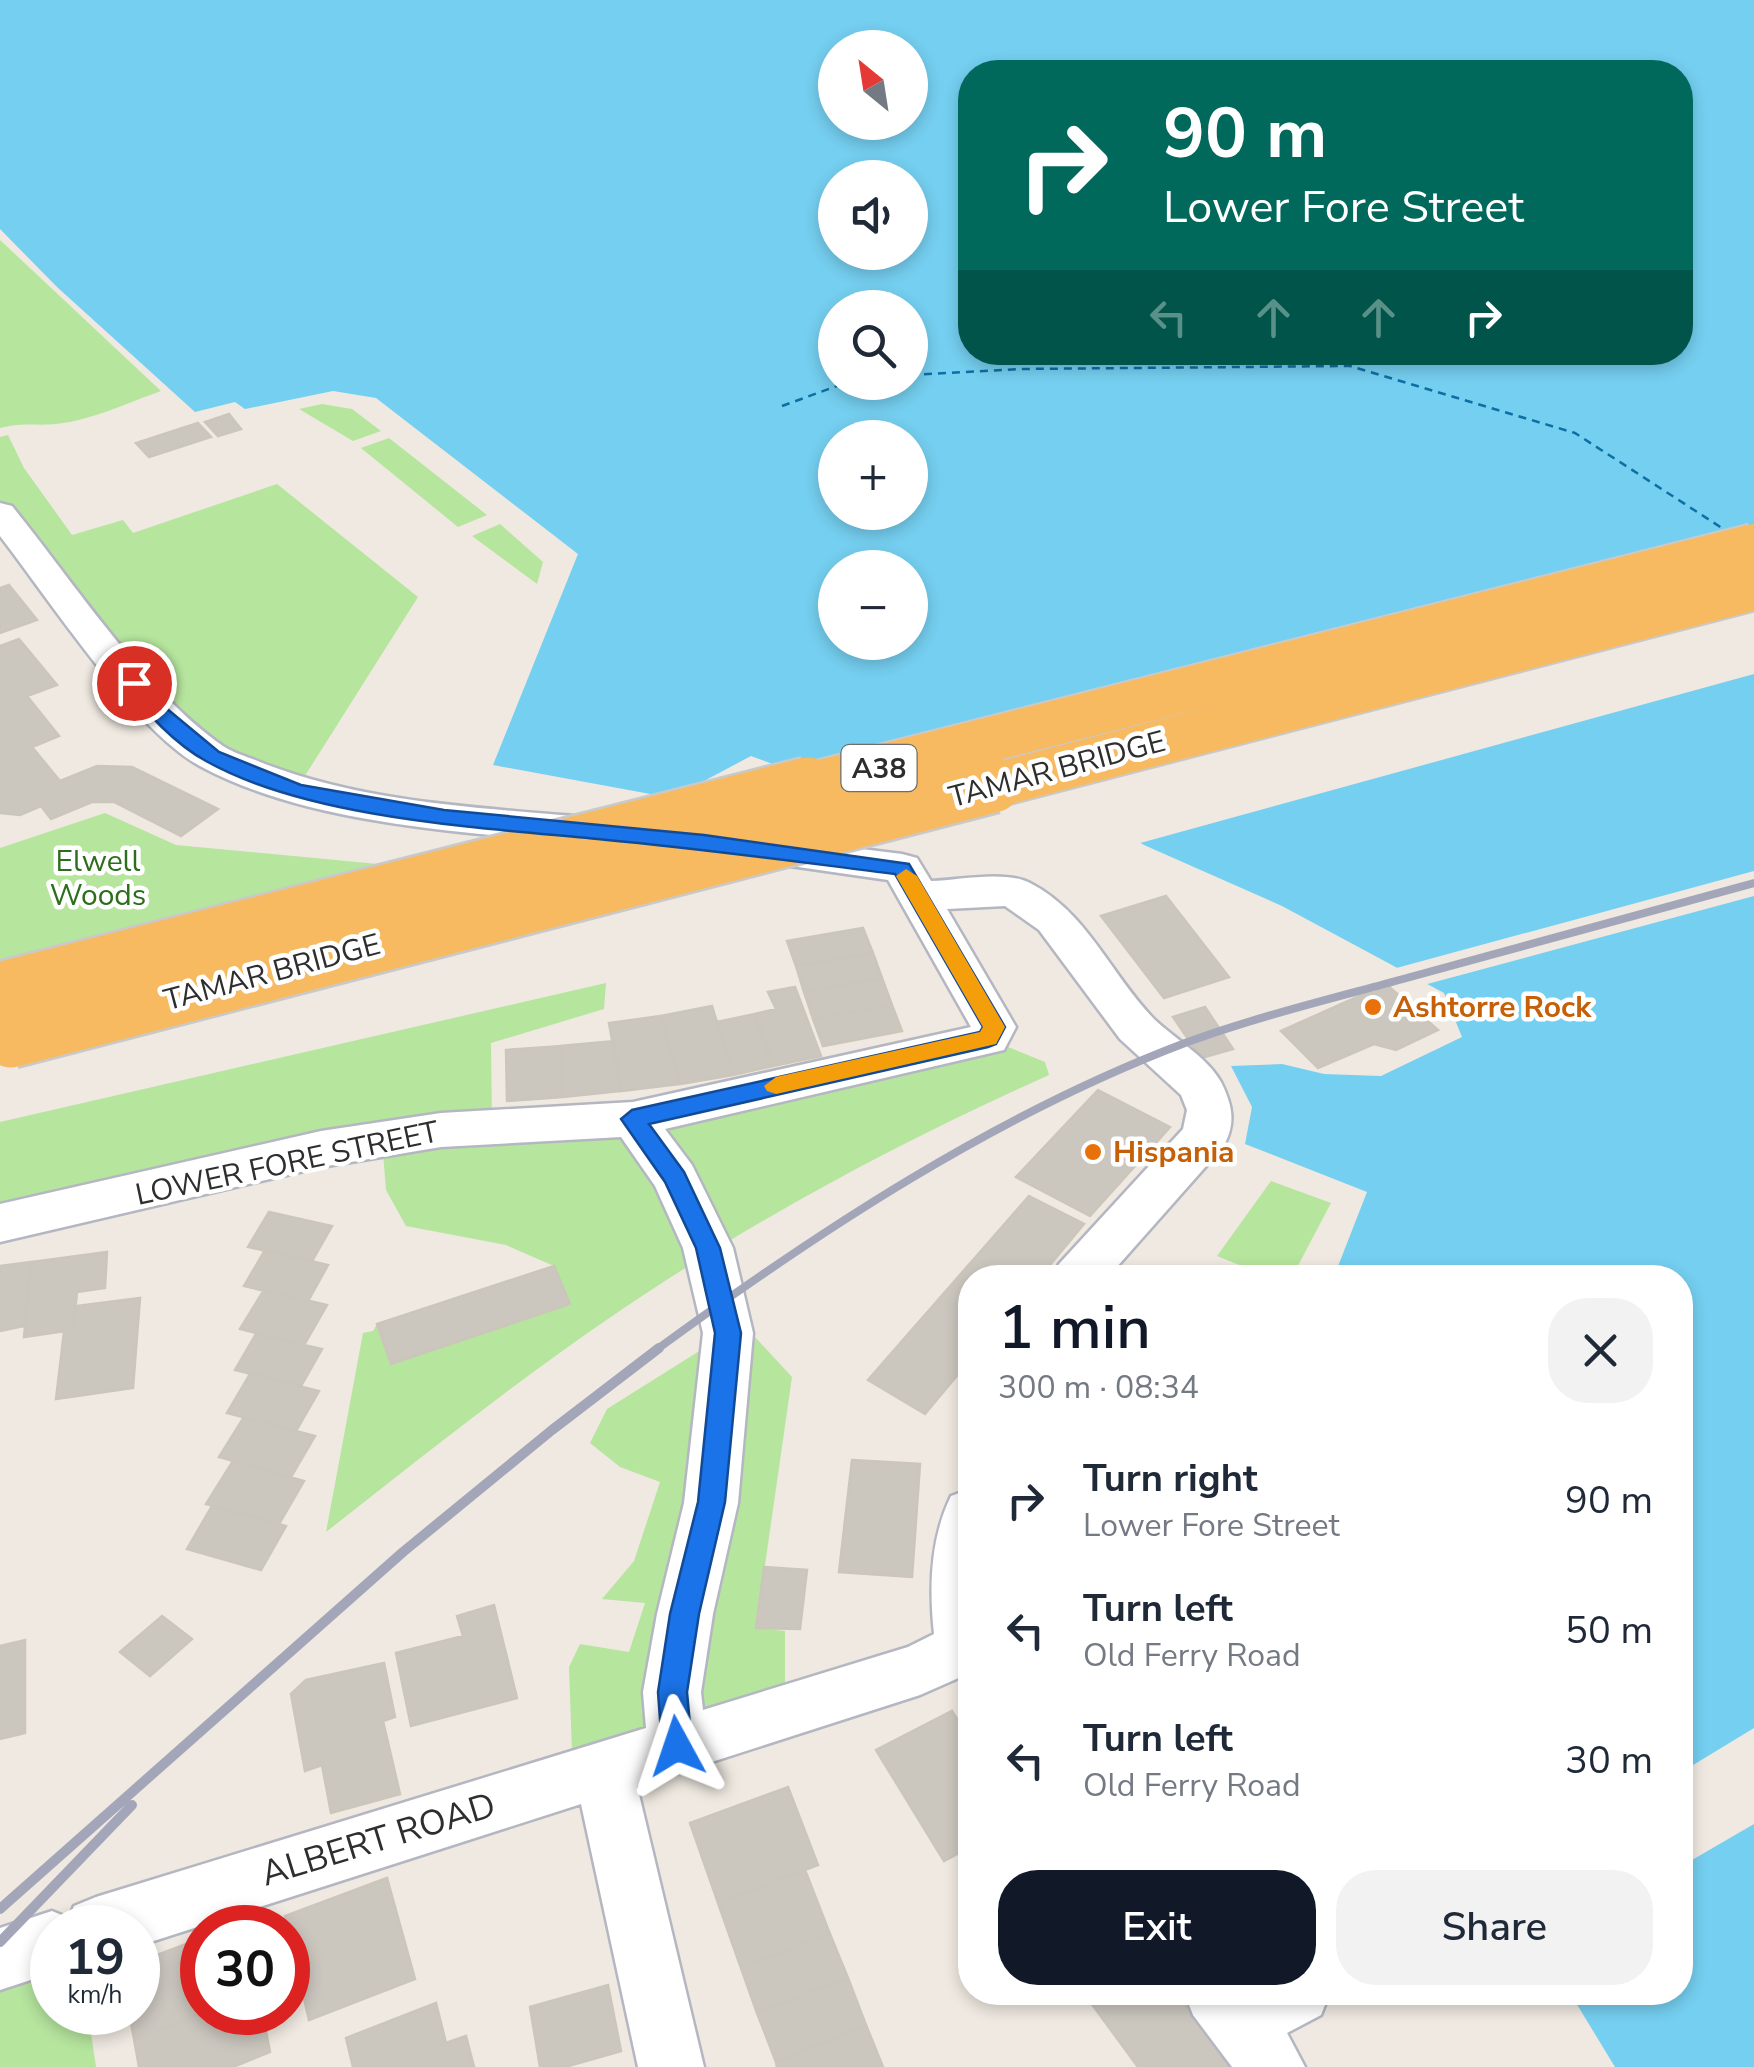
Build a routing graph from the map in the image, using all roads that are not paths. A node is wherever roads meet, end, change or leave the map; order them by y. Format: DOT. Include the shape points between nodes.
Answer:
graph roads {
  1 [pos="0,513"];
  2 [pos="1754,546"];
  3 [pos="1754,588"];
  4 [pos="918,896"];
  5 [pos="3,989"];
  6 [pos="11,1040"];
  7 [pos="632,1119"];
  8 [pos="0,1223"];
  9 [pos="1089,1265"];
  10 [pos="958,1654"];
  11 [pos="677,1746"];
  12 [pos="603,1770"];
  13 [pos="160,1908"];
  14 [pos="30,1949"];
  15 [pos="0,1959"];
  16 [pos="1277,2005"];
  17 [pos="1242,2027"];
  18 [pos="671,2067"];
  1 -- 4 [label="street" via="153,708 212,756 296,790 374,806 902,868"];
  2 -- 5 [label="highway, A38, bridge"];
  3 -- 6 [label="highway, TAMAR BRIDGE / A38, bridge"];
  4 -- 7 [label="street, LOWER FORE STREET" via="994,1027 988,1039"];
  4 -- 9 [label="street" via="1014,892 1054,920 1136,1028 1200,1086 1210,1110 1206,1135"];
  7 -- 8 [label="street, LOWER FORE STREET" via="370,1140"];
  7 -- 11 [label="street" via="675,1178 708,1248 728,1333 711,1502 672,1692"];
  10 -- 11 [label="street, ALBERT ROAD"];
  11 -- 12 [label="street, ALBERT ROAD"];
  12 -- 13 [label="street, ALBERT ROAD"];
  12 -- 18 [label="street"];
  14 -- 15 [label="street"];
  16 -- 17 [label="street"];
}
